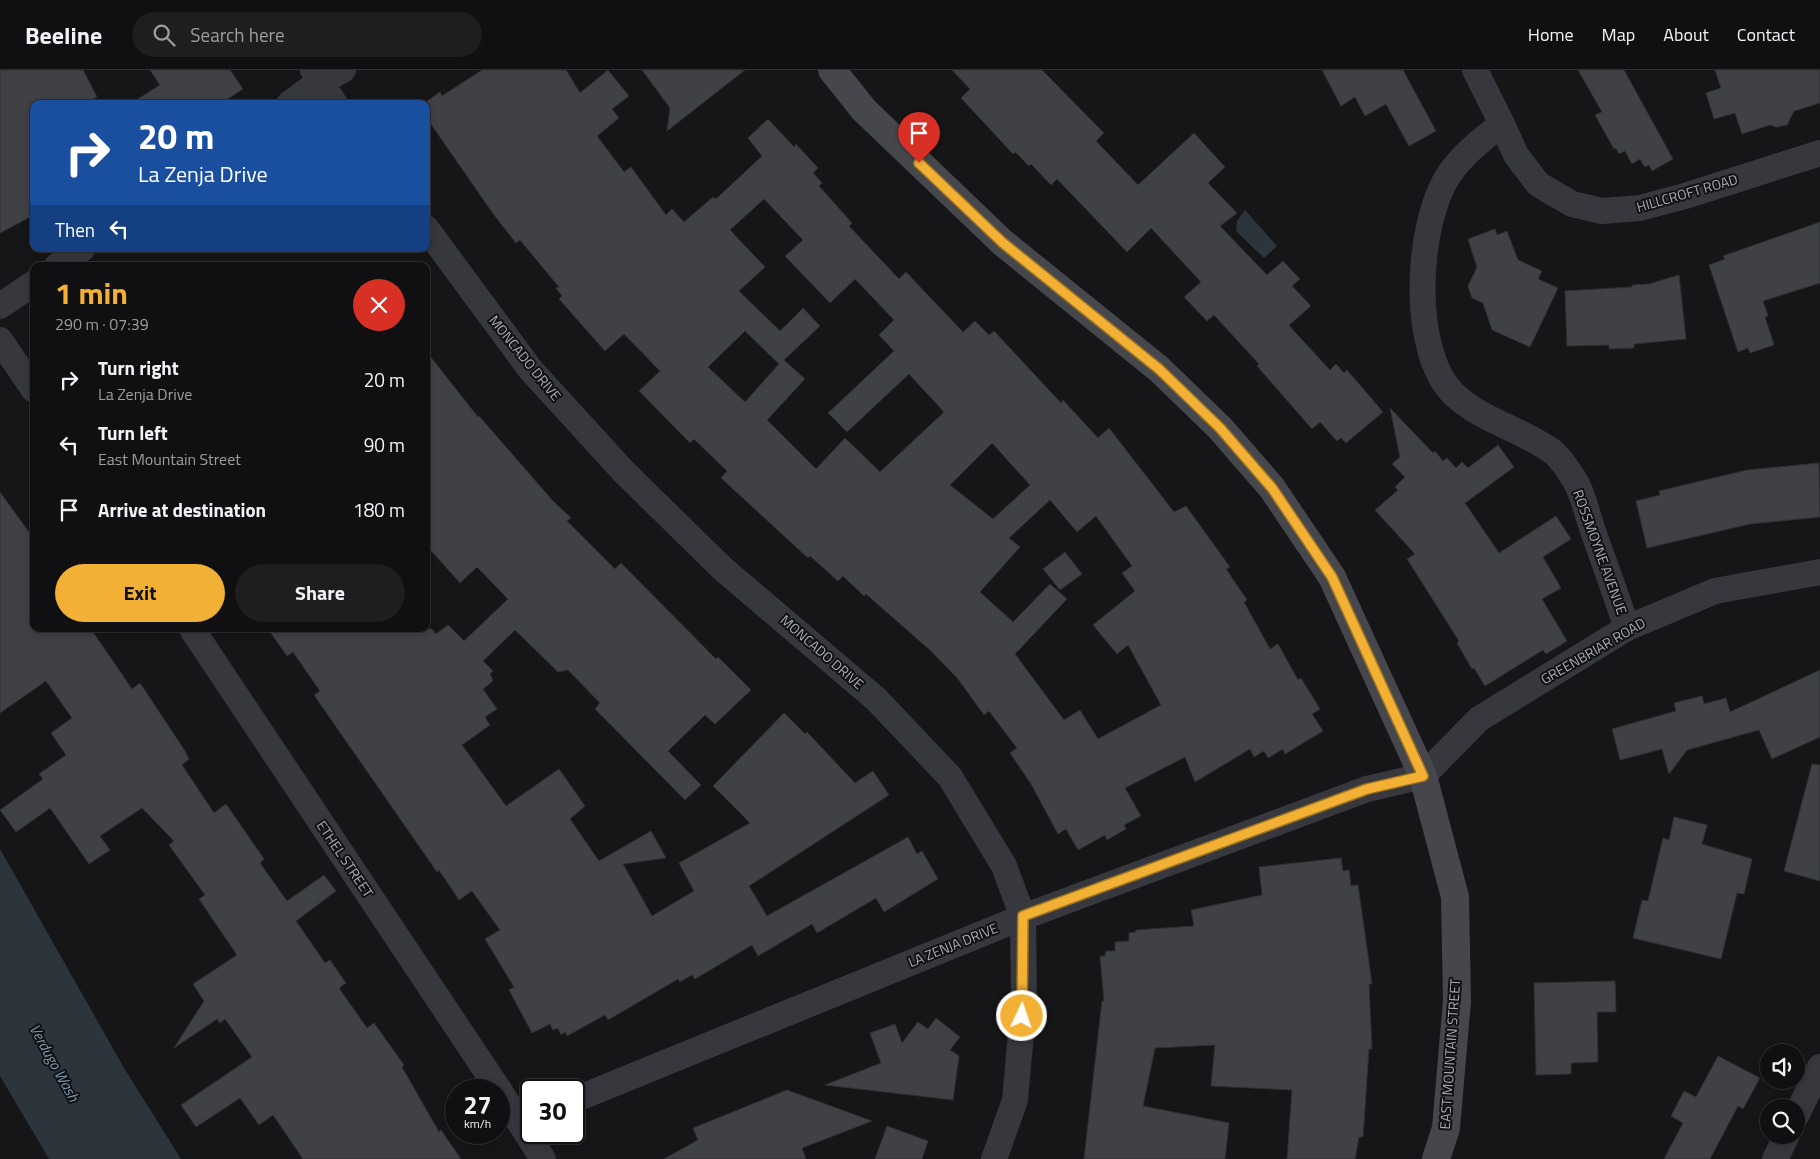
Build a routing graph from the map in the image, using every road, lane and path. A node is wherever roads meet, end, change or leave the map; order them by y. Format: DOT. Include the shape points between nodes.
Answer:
graph roads {
  1 [pos="343,70"];
  2 [pos="832,70"];
  3 [pos="1475,70"];
  4 [pos="316,76"];
  5 [pos="293,100"];
  6 [pos="333,100"];
  7 [pos="1502,124"];
  8 [pos="1820,153"];
  9 [pos="430,233"];
  10 [pos="78,252"];
  11 [pos="63,262"];
  12 [pos="30,286"];
  13 [pos="0,306"];
  14 [pos="0,340"];
  15 [pos="30,384"];
  16 [pos="1820,572"];
  17 [pos="1627,628"];
  18 [pos="194,632"];
  19 [pos="1423,776"];
  20 [pos="1023,916"];
  21 [pos="1820,1067"];
  22 [pos="492,1079"];
  23 [pos="585,1095"];
  24 [pos="1804,1099"];
  25 [pos="510,1102"];
  26 [pos="520,1113"];
  27 [pos="536,1144"];
  28 [pos="1782,1144"];
  29 [pos="543,1159"];
  30 [pos="994,1159"];
  31 [pos="1436,1159"];
  32 [pos="1775,1159"];
  1 -- 4 [label="street"];
  2 -- 19 [label="street, EAST MOUNTAIN STREET" via="864,110 1003,243 1159,369 1220,428 1272,488 1332,577"];
  3 -- 7 [label="street"];
  4 -- 5 [label="street"];
  4 -- 6 [label="street"];
  7 -- 8 [label="street, HILLCROFT ROAD" via="1516,155 1538,184 1572,204 1602,211 1640,208"];
  7 -- 17 [label="street, ROSSMOYNE AVENUE" via="1469,151 1449,174 1434,210 1424,245 1426,338 1440,374 1456,397 1484,416 1554,453 1574,479"];
  9 -- 20 [label="street, MONCADO DRIVE" via="530,369 624,472 723,569 876,699 950,777 1004,866"];
  10 -- 11 [label="street"];
  12 -- 13 [label="street"];
  14 -- 15 [label="street"];
  16 -- 17 [label="street, GREENBRIAR ROAD" via="1716,591"];
  17 -- 19 [label="street, GREENBRIAR ROAD" via="1479,719"];
  18 -- 22 [label="street, ETHEL STREET"];
  19 -- 20 [label="street, LA ZENJA DRIVE" via="1367,789"];
  19 -- 31 [label="street, EAST MOUNTAIN STREET" via="1455,897 1457,1001 1446,1128"];
  20 -- 23 [label="street, LA ZENJA DRIVE"];
  20 -- 30 [label="street, MONCADO DRIVE" via="1024,1000 1015,1100"];
  21 -- 24 [label="street"];
  25 -- 26 [label="street, ETHEL STREET"];
  27 -- 29 [label="street, ETHEL STREET"];
  28 -- 32 [label="street"];
}
